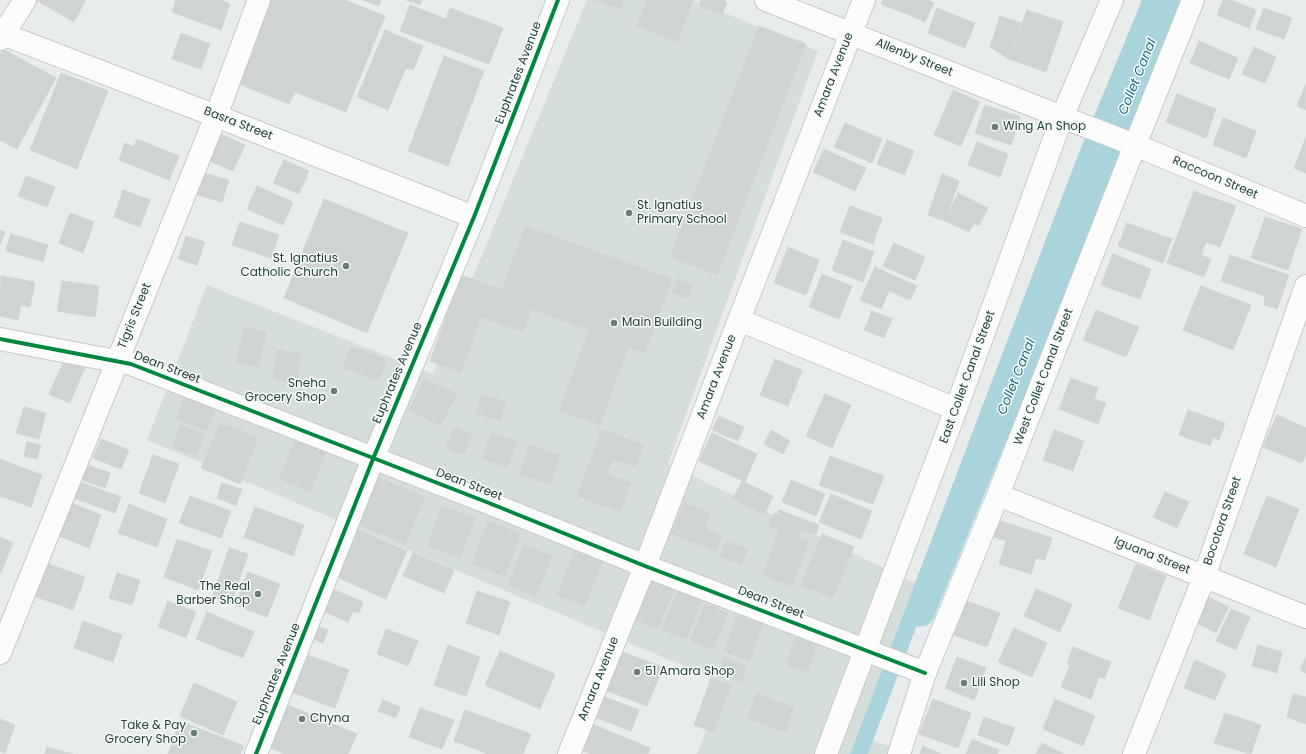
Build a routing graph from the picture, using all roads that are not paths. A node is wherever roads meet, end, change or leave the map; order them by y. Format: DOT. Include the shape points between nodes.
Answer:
graph roads {
  1 [pos="26,0"];
  2 [pos="259,0"];
  3 [pos="558,0"];
  4 [pos="766,0"];
  5 [pos="864,0"];
  6 [pos="1112,0"];
  7 [pos="1193,0"];
  8 [pos="850,33"];
  9 [pos="1,36"];
  10 [pos="216,116"];
  11 [pos="1068,119"];
  12 [pos="1130,143"];
  13 [pos="1306,216"];
  14 [pos="474,217"];
  15 [pos="1306,286"];
  16 [pos="739,320"];
  17 [pos="0,339"];
  18 [pos="117,361"];
  19 [pos="956,409"];
  20 [pos="373,459"];
  21 [pos="998,495"];
  22 [pos="645,566"];
  23 [pos="1204,577"];
  24 [pos="1306,618"];
  25 [pos="0,652"];
  26 [pos="875,654"];
  27 [pos="918,670"];
  28 [pos="256,754"];
  29 [pos="569,754"];
  30 [pos="826,754"];
  31 [pos="899,754"];
  32 [pos="1134,754"];
  1 -- 9 [label="street"];
  2 -- 10 [label="street, Tigris Street"];
  3 -- 14 [label="street, Euphrates Avenue"];
  4 -- 8 [label="street, Allenby Street"];
  5 -- 8 [label="street, Amara Avenue"];
  6 -- 11 [label="street, East Collet Canal Street"];
  7 -- 12 [label="street, West Collet Canal Street"];
  8 -- 11 [label="street, Allenby Street"];
  8 -- 16 [label="street, Amara Avenue"];
  9 -- 10 [label="street, Basra Street"];
  10 -- 14 [label="street, Basra Street"];
  10 -- 18 [label="street, Tigris Street"];
  11 -- 12 [label="street, Allenby Street"];
  11 -- 19 [label="street, East Collet Canal Street"];
  12 -- 13 [label="street, Raccoon Street"];
  12 -- 21 [label="street, West Collet Canal Street"];
  14 -- 20 [label="street, Euphrates Avenue"];
  15 -- 23 [label="street, Bocotora Street"];
  16 -- 19 [label="street"];
  16 -- 22 [label="street, Amara Avenue"];
  17 -- 18 [label="street, Dean Street"];
  18 -- 20 [label="street, Dean Street" via="131,364"];
  18 -- 25 [label="street, Tigris Street"];
  19 -- 26 [label="street, East Collet Canal Street"];
  20 -- 22 [label="street, Dean Street"];
  20 -- 28 [label="street, Euphrates Avenue"];
  21 -- 23 [label="street, Iguana Street"];
  21 -- 27 [label="street, West Collet Canal Street"];
  22 -- 26 [label="street, Dean Street"];
  22 -- 29 [label="street, Amara Avenue"];
  23 -- 24 [label="street, Iguana Street"];
  23 -- 32 [label="street, Bocotora Street"];
  26 -- 27 [label="street, Dean Street"];
  26 -- 30 [label="street, East Collet Canal Street"];
  27 -- 31 [label="street, West Collet Canal Street"];
}
